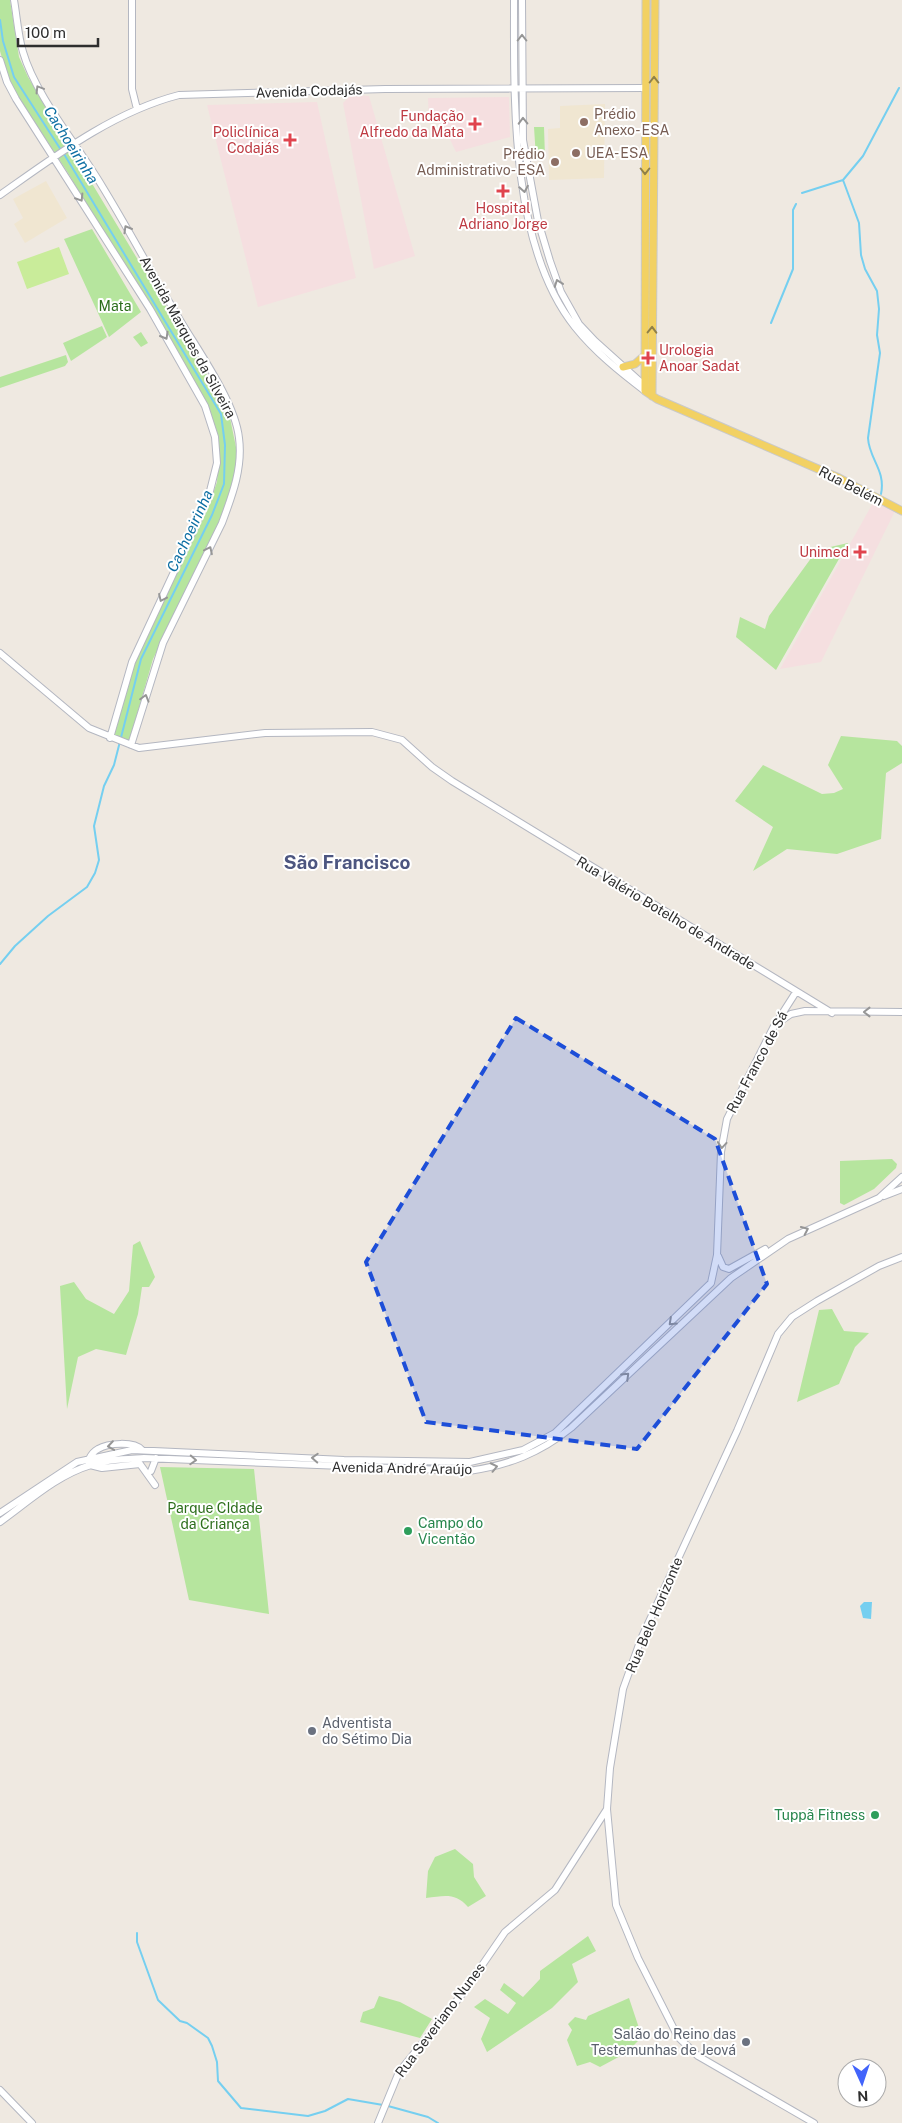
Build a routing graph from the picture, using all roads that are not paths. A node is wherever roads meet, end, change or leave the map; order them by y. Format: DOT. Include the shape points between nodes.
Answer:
graph roads {
  1 [pos="14,0"];
  2 [pos="132,0"];
  3 [pos="514,0"];
  4 [pos="522,0"];
  5 [pos="646,0"];
  6 [pos="655,0"];
  7 [pos="0,60"];
  8 [pos="514,88"];
  9 [pos="522,88"];
  10 [pos="646,88"];
  11 [pos="138,109"];
  12 [pos="74,146"];
  13 [pos="654,151"];
  14 [pos="645,152"];
  15 [pos="56,156"];
  16 [pos="0,195"];
  17 [pos="649,280"];
  18 [pos="647,357"];
  19 [pos="623,367"];
  20 [pos="649,391"];
  21 [pos="902,511"];
  22 [pos="0,653"];
  23 [pos="112,739"];
  24 [pos="130,745"];
  25 [pos="796,992"];
  26 [pos="832,1012"];
  27 [pos="902,1012"];
  28 [pos="773,1028"];
  29 [pos="902,1177"];
  30 [pos="902,1189"];
  31 [pos="879,1198"];
  32 [pos="780,1243"];
  33 [pos="717,1255"];
  34 [pos="902,1256"];
  35 [pos="708,1289"];
  36 [pos="144,1458"];
  37 [pos="156,1458"];
  38 [pos="90,1462"];
  39 [pos="140,1464"];
  40 [pos="151,1471"];
  41 [pos="155,1485"];
  42 [pos="0,1513"];
  43 [pos="0,1522"];
  44 [pos="607,1809"];
  45 [pos="0,2090"];
  46 [pos="32,2123"];
  47 [pos="378,2123"];
  48 [pos="814,2123"];
  12 -- 1 [label="street, Avenida Marques da Silveira, one-way" via="29,68"];
  2 -- 11 [label="street" via="132,89"];
  3 -- 8 [label="street"];
  9 -- 4 [label="street, one-way"];
  5 -- 10 [label="main road"];
  13 -- 6 [label="main road, one-way"];
  7 -- 15 [label="street, Avenida Marques da Silveira" via="16,99"];
  8 -- 9 [label="street, Avenida Codajás"];
  8 -- 11 [label="street, Avenida Codajás" via="179,95"];
  8 -- 20 [label="street, one-way" via="518,154 530,224 554,294 574,326 591,345"];
  9 -- 10 [label="street, Avenida Codajás"];
  19 -- 9 [label="street, one-way" via="579,324 550,261 525,156"];
  10 -- 14 [label="main road"];
  11 -- 12 [label="street, Avenida Codajás"];
  12 -- 15 [label="street, Avenida Codajás"];
  24 -- 12 [label="street, Avenida Marques da Silveira, one-way" via="163,643 229,504 238,470 239,438 229,404"];
  13 -- 14 [label="main road"];
  13 -- 17 [label="main road"];
  14 -- 17 [label="main road, one-way"];
  15 -- 16 [label="street, Avenida Codajás"];
  15 -- 23 [label="street, Avenida Marques da Silveira, one-way" via="205,406 217,453 208,499 132,662"];
  17 -- 18 [label="main road"];
  18 -- 19 [label="main road"];
  18 -- 20 [label="main road"];
  19 -- 20 [label="street"];
  20 -- 21 [label="main road, Rua Belém" via="839,478"];
  22 -- 23 [label="street, Rua Valério Botelho de Andrade" via="89,728"];
  23 -- 24 [label="street, Rua Valério Botelho de Andrade"];
  24 -- 25 [label="street, Rua Valério Botelho de Andrade" via="162,747 265,733 372,732 393,736 442,774"];
  25 -- 26 [label="street, Rua Valério Botelho de Andrade"];
  25 -- 28 [label="street, Rua Franco de Sá"];
  27 -- 26 [label="street, Rua Valério Botelho de Andrade, one-way"];
  26 -- 28 [label="street" via="797,1012 784,1017"];
  28 -- 33 [label="street, Rua Franco de Sá, one-way" via="727,1119 721,1152"];
  29 -- 31 [label="street, Avenida André Araújo"];
  30 -- 31 [label="street"];
  32 -- 31 [label="street, Avenida André Araújo, one-way"];
  32 -- 33 [label="street" via="729,1269 720,1263"];
  37 -- 32 [label="street, Avenida André Araújo, one-way" via="470,1471 510,1463 541,1450 571,1428 731,1278"];
  33 -- 35 [label="street, Rua Franco de Sá" via="714,1277"];
  34 -- 44 [label="street, Rua Belo Horizonte" via="817,1301 792,1317 778,1334 631,1664 623,1689"];
  35 -- 38 [label="street, Avenida André Araújo, one-way" via="554,1433 538,1444 507,1456 450,1463 142,1450 129,1444 98,1449"];
  36 -- 37 [label="street, Avenida André Araújo"];
  36 -- 38 [label="street, Avenida André Araújo"];
  36 -- 39 [label="street"];
  37 -- 40 [label="street"];
  38 -- 39 [label="street" via="102,1468"];
  38 -- 42 [label="street, Avenida André Araújo" via="67,1468"];
  38 -- 43 [label="street, Avenida André Araújo"];
  39 -- 41 [label="street"];
  44 -- 47 [label="street, Rua Severiano Nunes" via="555,1890 498,1940 458,2000 398,2072"];
  44 -- 48 [label="street, Rua Belo Horizonte" via="618,1914 678,2037 698,2056"];
  45 -- 46 [label="street"];
}
